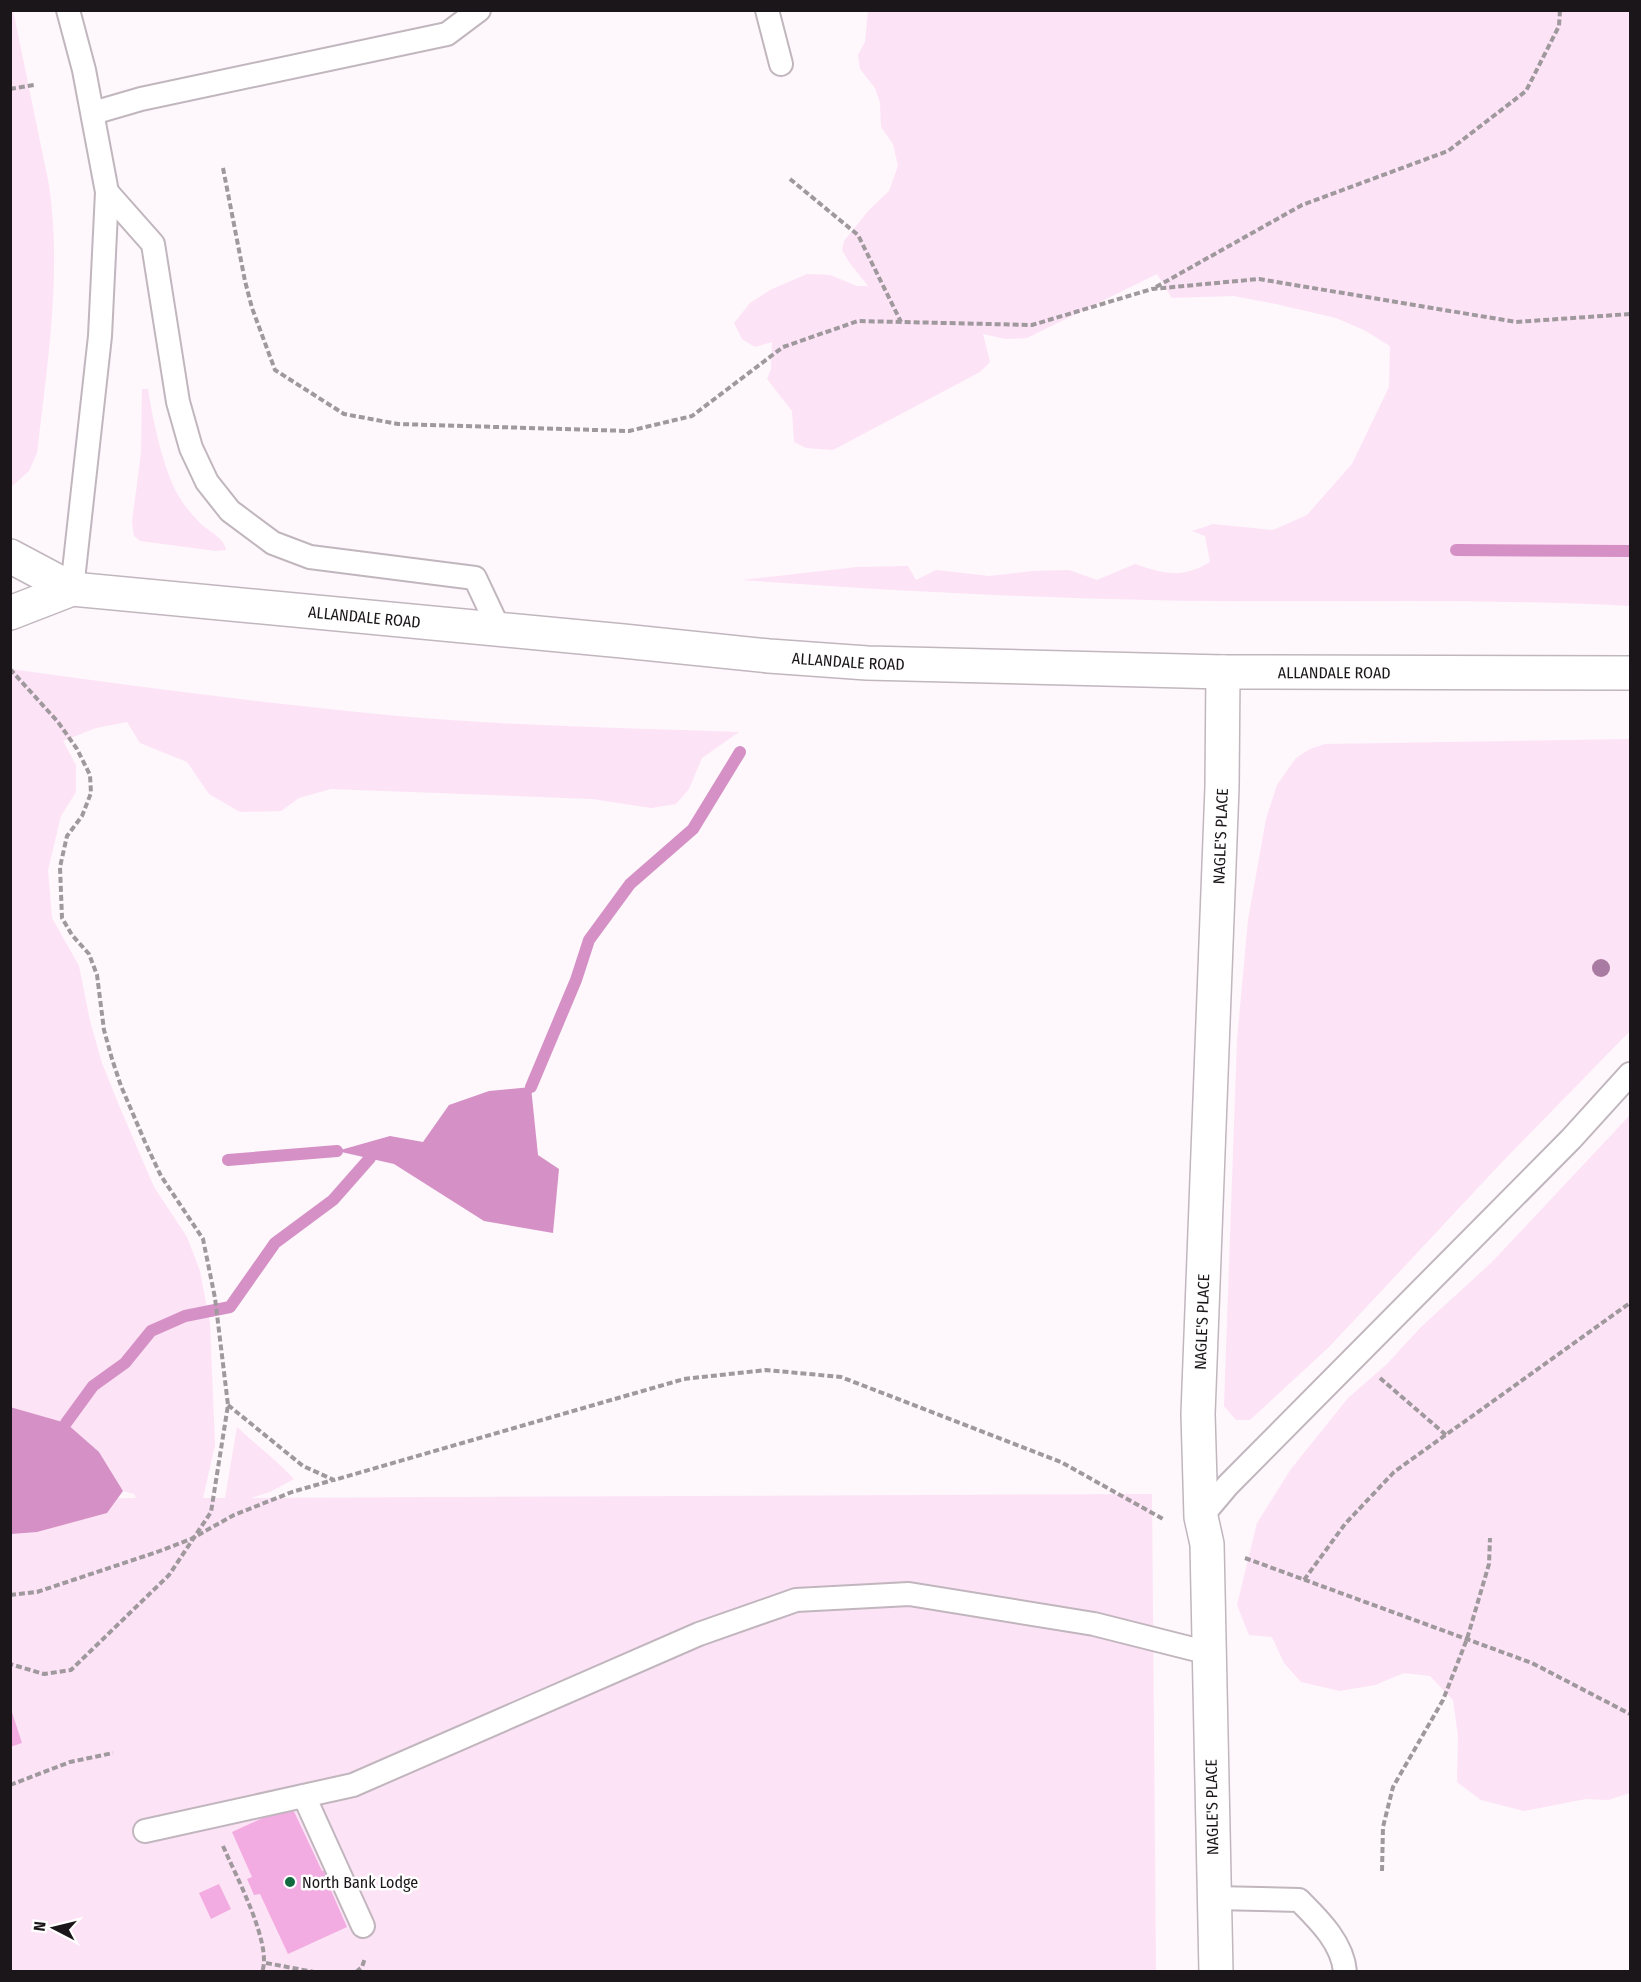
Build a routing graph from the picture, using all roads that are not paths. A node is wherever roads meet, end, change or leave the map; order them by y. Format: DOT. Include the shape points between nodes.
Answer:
graph roads {
  1 [pos="68,10"];
  2 [pos="479,10"];
  3 [pos="767,10"];
  4 [pos="781,64"];
  5 [pos="93,113"];
  6 [pos="107,192"];
  7 [pos="10,556"];
  8 [pos="72,589"];
  9 [pos="10,613"];
  10 [pos="499,629"];
  11 [pos="1223,672"];
  12 [pos="1630,673"];
  13 [pos="1630,1074"];
  14 [pos="1204,1530"];
  15 [pos="1209,1653"];
  16 [pos="304,1796"];
  17 [pos="145,1831"];
  18 [pos="1214,1898"];
  19 [pos="363,1926"];
  20 [pos="1216,1971"];
  21 [pos="1345,1971"];
  1 -- 5 [label="lane"];
  2 -- 5 [label="lane" via="447,34 141,99"];
  3 -- 4 [label="lane"];
  5 -- 6 [label="lane"];
  6 -- 8 [label="lane" via="100,336"];
  6 -- 10 [label="lane" via="153,244 178,402 191,448 207,482 230,511 273,543 310,557 475,578"];
  7 -- 8 [label="main road, ALLANDALE ROAD"];
  8 -- 9 [label="main road, ALLANDALE ROAD"];
  8 -- 10 [label="main road, ALLANDALE ROAD"];
  10 -- 11 [label="main road, ALLANDALE ROAD" via="856,662"];
  11 -- 12 [label="main road, ALLANDALE ROAD"];
  11 -- 14 [label="main road, NAGLE'S PLACE" via="1198,1414"];
  13 -- 14 [label="lane" via="1571,1139 1236,1477"];
  14 -- 15 [label="main road, NAGLE'S PLACE"];
  15 -- 16 [label="lane" via="1094,1624 909,1594 796,1600 699,1634 353,1785"];
  15 -- 18 [label="main road, NAGLE'S PLACE"];
  16 -- 17 [label="lane"];
  16 -- 19 [label="lane"];
  18 -- 20 [label="main road, NAGLE'S PLACE"];
  18 -- 21 [label="lane" via="1299,1900 1327,1928"];
}
